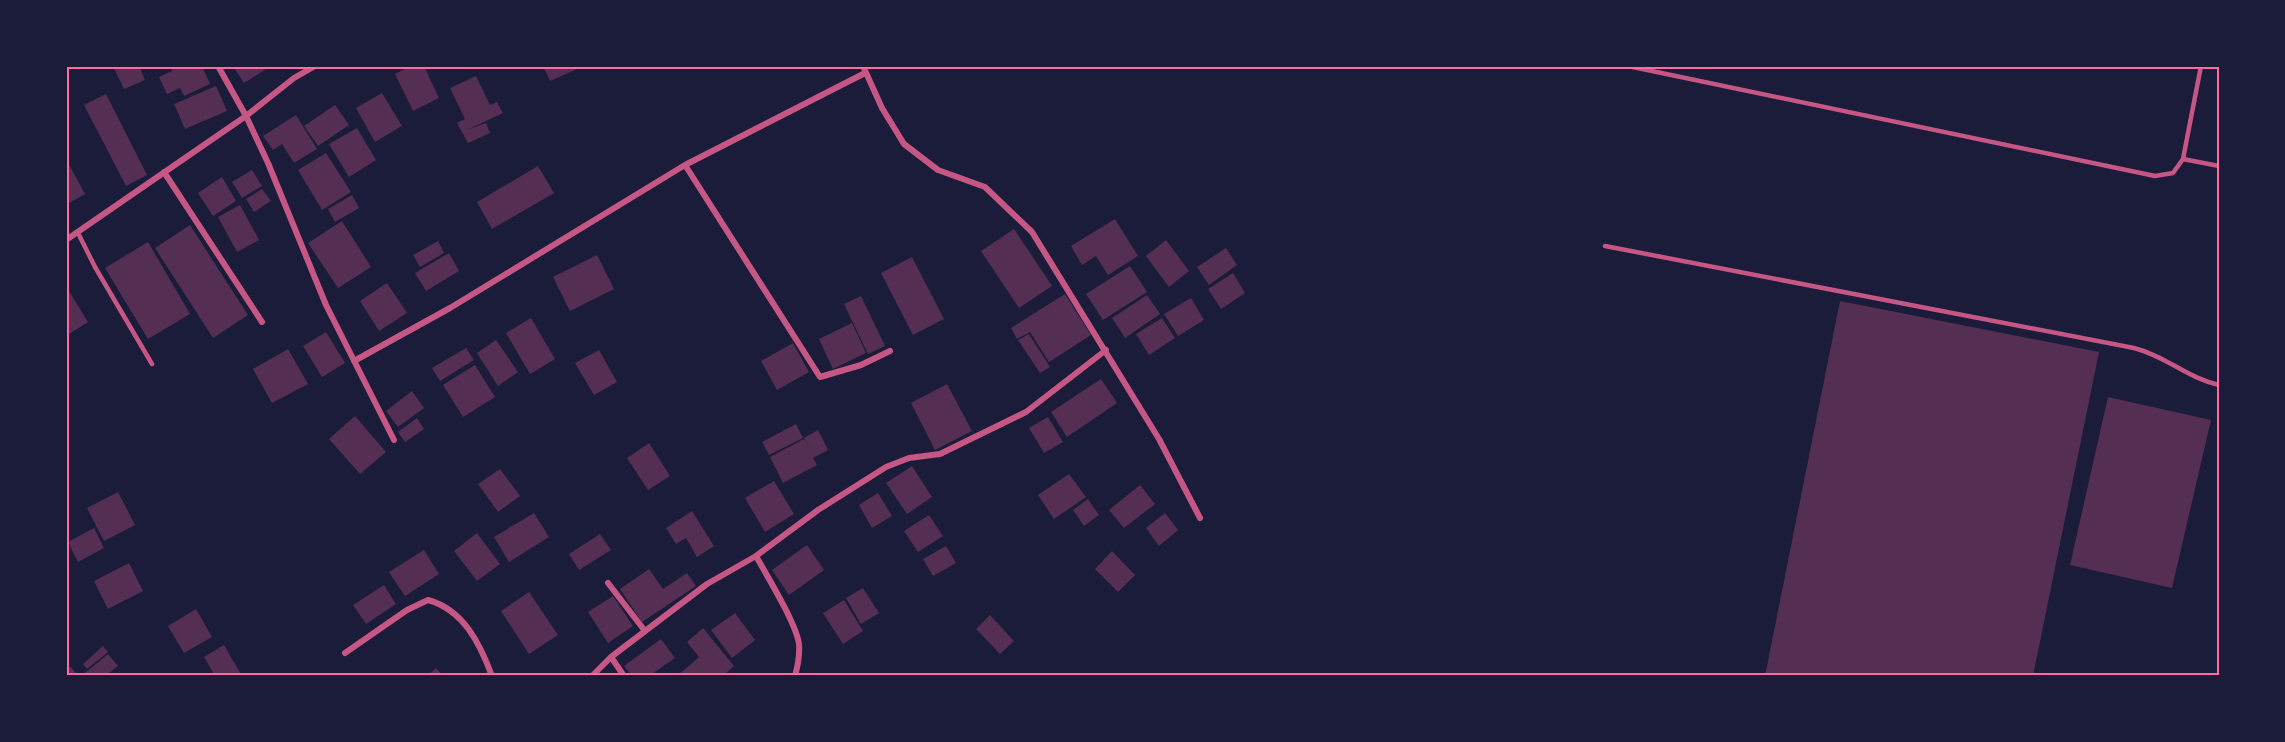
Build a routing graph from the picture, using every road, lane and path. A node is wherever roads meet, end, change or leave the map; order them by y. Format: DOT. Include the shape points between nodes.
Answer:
graph roads {
  1 [pos="218,66"];
  2 [pos="315,66"];
  3 [pos="1628,66"];
  4 [pos="2201,66"];
  5 [pos="864,69"];
  6 [pos="246,116"];
  7 [pos="2183,159"];
  8 [pos="685,165"];
  9 [pos="2219,166"];
  10 [pos="164,172"];
  11 [pos="78,233"];
  12 [pos="66,240"];
  13 [pos="1605,246"];
  14 [pos="262,322"];
  15 [pos="1106,350"];
  16 [pos="890,351"];
  17 [pos="354,361"];
  18 [pos="152,364"];
  19 [pos="2219,385"];
  20 [pos="394,440"];
  21 [pos="1200,518"];
  22 [pos="756,556"];
  23 [pos="608,583"];
  24 [pos="645,631"];
  25 [pos="345,652"];
  26 [pos="611,657"];
  27 [pos="492,676"];
  28 [pos="592,676"];
  29 [pos="624,676"];
  30 [pos="795,676"];
  1 -- 6 [label="street"];
  2 -- 6 [label="street"];
  3 -- 7 [label="lane" via="2155,176 2173,173"];
  4 -- 7 [label="lane"];
  5 -- 8 [label="street"];
  5 -- 15 [label="street" via="904,144 938,170 985,187 1032,232"];
  6 -- 10 [label="street"];
  6 -- 17 [label="street" via="326,305"];
  7 -- 9 [label="lane"];
  8 -- 16 [label="street" via="820,377 861,365"];
  8 -- 17 [label="street" via="450,308"];
  10 -- 11 [label="street"];
  10 -- 14 [label="street"];
  11 -- 12 [label="street"];
  11 -- 18 [label="lane"];
  13 -- 19 [label="lane" via="2134,348 2165,359 2201,381"];
  15 -- 21 [label="street"];
  15 -- 22 [label="street" via="1026,412 940,454 909,458 886,467"];
  17 -- 20 [label="street"];
  22 -- 24 [label="street" via="706,584"];
  22 -- 30 [label="street" via="798,641"];
  23 -- 24 [label="street"];
  24 -- 26 [label="street"];
  25 -- 27 [label="street" via="428,600 450,610 469,627"];
  26 -- 28 [label="street"];
  26 -- 29 [label="street"];
}
